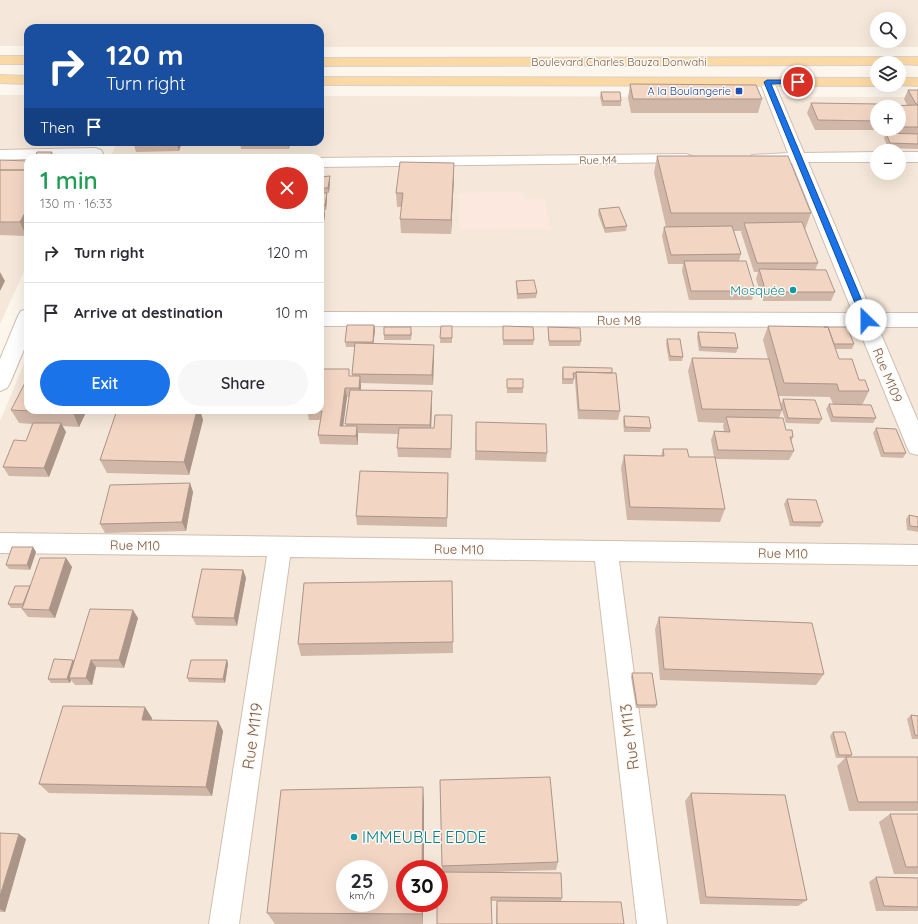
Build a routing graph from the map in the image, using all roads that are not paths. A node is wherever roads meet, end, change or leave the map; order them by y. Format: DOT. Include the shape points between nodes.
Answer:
graph roads {
  1 [pos="0,60"];
  2 [pos="24,60"];
  3 [pos="918,61"];
  4 [pos="324,62"];
  5 [pos="0,80"];
  6 [pos="24,80"];
  7 [pos="324,80"];
  8 [pos="767,82"];
  9 [pos="870,82"];
  10 [pos="906,82"];
  11 [pos="918,82"];
  12 [pos="96,151"];
  13 [pos="0,155"];
  14 [pos="870,157"];
  15 [pos="906,157"];
  16 [pos="918,157"];
  17 [pos="702,158"];
  18 [pos="742,158"];
  19 [pos="797,158"];
  20 [pos="324,162"];
  21 [pos="324,319"];
  22 [pos="866,320"];
  23 [pos="918,320"];
  24 [pos="24,326"];
  25 [pos="0,383"];
  26 [pos="918,447"];
  27 [pos="0,543"];
  28 [pos="280,547"];
  29 [pos="606,550"];
  30 [pos="918,555"];
  31 [pos="224,924"];
  32 [pos="652,924"];
  1 -- 2 [label="main road"];
  3 -- 4 [label="main road, Boulevard Charles Bauza Donwahi"];
  5 -- 6 [label="main road"];
  7 -- 8 [label="main road, Boulevard Charles Bauza Donwahi"];
  8 -- 9 [label="main road, Boulevard Charles Bauza Donwahi"];
  8 -- 19 [label="street, Rue M109"];
  10 -- 11 [label="main road"];
  12 -- 13 [label="street"];
  14 -- 19 [label="street"];
  15 -- 16 [label="street"];
  17 -- 20 [label="street, Rue M4"];
  18 -- 19 [label="street"];
  19 -- 22 [label="street, Rue M109"];
  21 -- 22 [label="street, Rue M8"];
  22 -- 23 [label="street, Rue M8"];
  22 -- 26 [label="street, Rue M109"];
  24 -- 25 [label="street"];
  27 -- 28 [label="street, Rue M10"];
  28 -- 29 [label="street, Rue M10"];
  28 -- 31 [label="street, Rue M119"];
  29 -- 30 [label="street, Rue M10"];
  29 -- 32 [label="street, Rue M113"];
}
